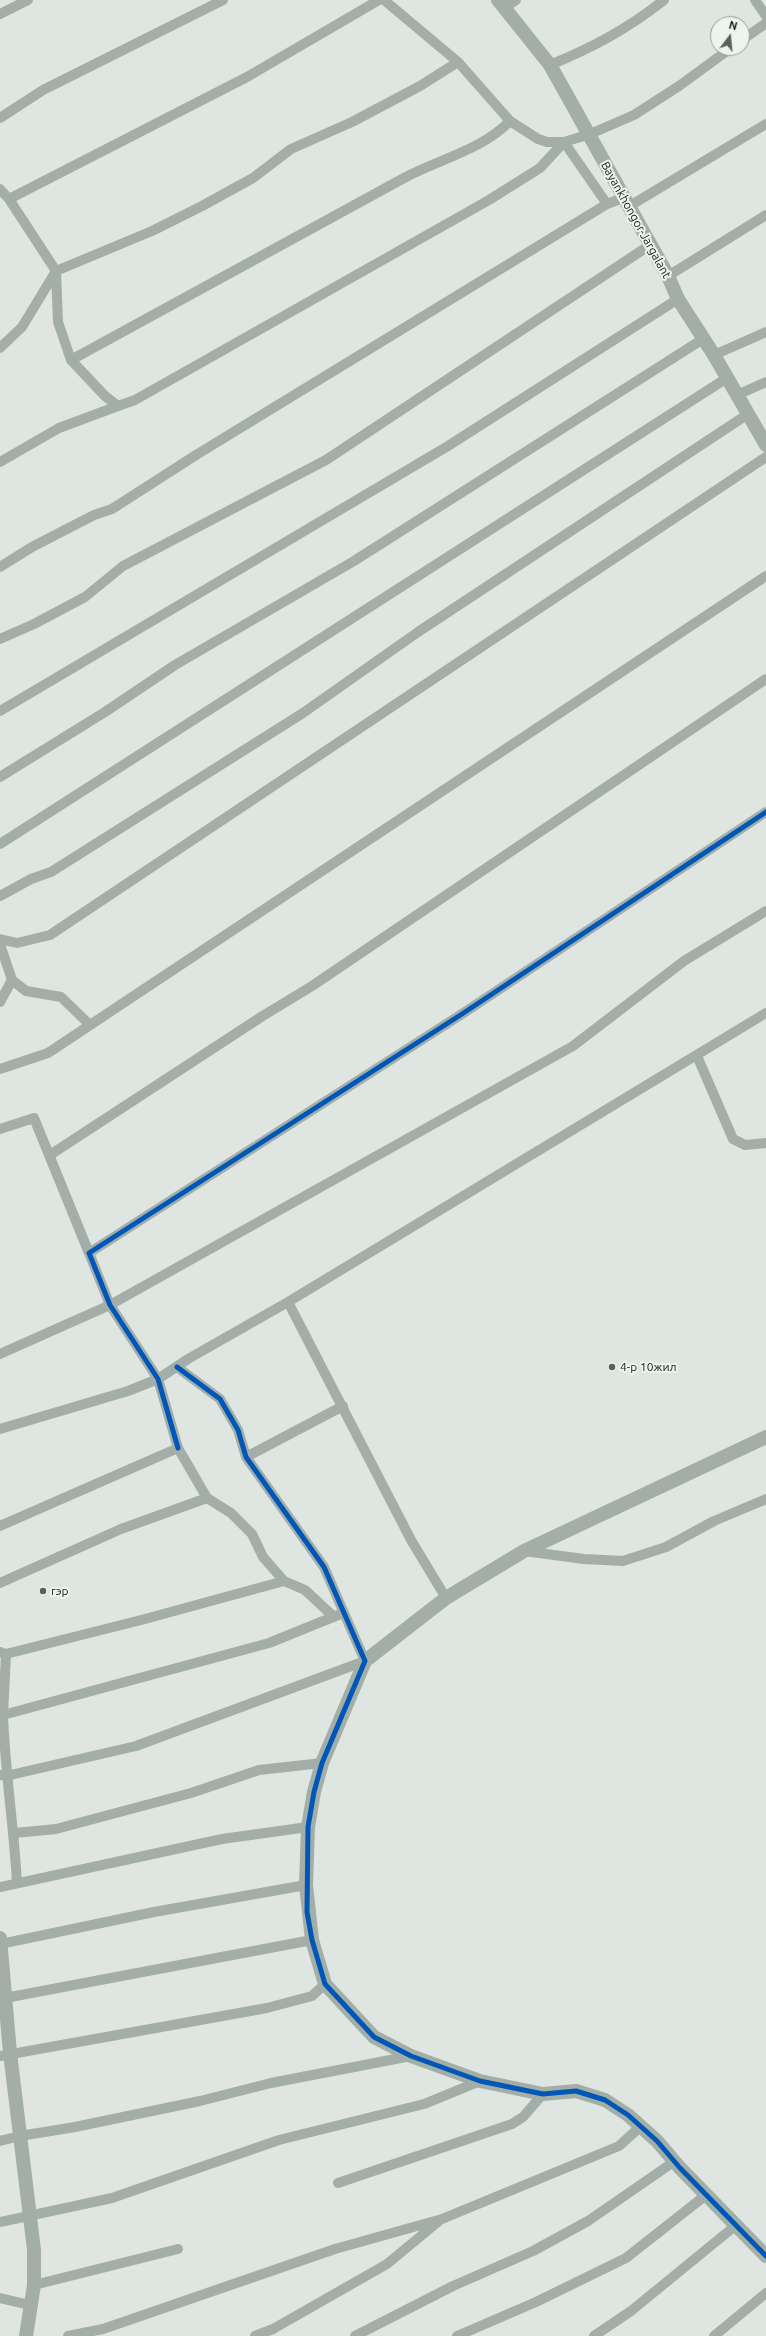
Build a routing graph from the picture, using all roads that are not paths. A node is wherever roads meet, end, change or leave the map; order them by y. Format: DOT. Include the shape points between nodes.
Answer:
graph roads {
  1 [pos="28,0"];
  2 [pos="223,0"];
  3 [pos="379,0"];
  4 [pos="384,0"];
  5 [pos="516,0"];
  6 [pos="664,0"];
  7 [pos="755,0"];
  8 [pos="501,4"];
  9 [pos="0,14"];
  10 [pos="766,16"];
  11 [pos="766,23"];
  12 [pos="750,34"];
  13 [pos="720,56"];
  14 [pos="458,62"];
  15 [pos="550,65"];
  16 [pos="0,118"];
  17 [pos="510,121"];
  18 [pos="766,124"];
  19 [pos="590,134"];
  20 [pos="564,142"];
  21 [pos="0,189"];
  22 [pos="9,199"];
  23 [pos="626,202"];
  24 [pos="607,204"];
  25 [pos="766,214"];
  26 [pos="650,244"];
  27 [pos="56,271"];
  28 [pos="668,276"];
  29 [pos="678,298"];
  30 [pos="766,332"];
  31 [pos="702,339"];
  32 [pos="0,348"];
  33 [pos="714,355"];
  34 [pos="71,360"];
  35 [pos="727,378"];
  36 [pos="766,382"];
  37 [pos="737,395"];
  38 [pos="118,406"];
  39 [pos="748,414"];
  40 [pos="762,430"];
  41 [pos="766,445"];
  42 [pos="766,457"];
  43 [pos="0,462"];
  44 [pos="0,567"];
  45 [pos="766,576"];
  46 [pos="0,639"];
  47 [pos="766,679"];
  48 [pos="0,711"];
  49 [pos="0,777"];
  50 [pos="766,812"];
  51 [pos="0,844"];
  52 [pos="0,896"];
  53 [pos="766,911"];
  54 [pos="0,938"];
  55 [pos="0,944"];
  56 [pos="12,980"];
  57 [pos="0,1002"];
  58 [pos="766,1013"];
  59 [pos="90,1025"];
  60 [pos="697,1056"];
  61 [pos="0,1069"];
  62 [pos="0,1129"];
  63 [pos="766,1143"];
  64 [pos="50,1155"];
  65 [pos="90,1253"];
  66 [pos="288,1302"];
  67 [pos="110,1305"];
  68 [pos="0,1354"];
  69 [pos="176,1367"];
  70 [pos="158,1379"];
  71 [pos="343,1406"];
  72 [pos="0,1428"];
  73 [pos="766,1437"];
  74 [pos="178,1448"];
  75 [pos="246,1457"];
  76 [pos="207,1498"];
  77 [pos="766,1499"];
  78 [pos="0,1526"];
  79 [pos="524,1551"];
  80 [pos="284,1581"];
  81 [pos="0,1583"];
  82 [pos="446,1598"];
  83 [pos="339,1615"];
  84 [pos="3,1653"];
  85 [pos="364,1661"];
  86 [pos="3,1715"];
  87 [pos="322,1763"];
  88 [pos="3,1776"];
  89 [pos="308,1827"];
  90 [pos="15,1833"];
  91 [pos="17,1883"];
  92 [pos="306,1885"];
  93 [pos="0,1887"];
  94 [pos="0,1938"];
  95 [pos="312,1940"];
  96 [pos="0,1944"];
  97 [pos="325,1984"];
  98 [pos="5,1998"];
  99 [pos="5,2055"];
  100 [pos="411,2056"];
  101 [pos="480,2081"];
  102 [pos="543,2094"];
  103 [pos="640,2127"];
  104 [pos="20,2136"];
  105 [pos="0,2141"];
  106 [pos="675,2161"];
  107 [pos="338,2183"];
  108 [pos="706,2195"];
  109 [pos="30,2216"];
  110 [pos="442,2219"];
  111 [pos="0,2222"];
  112 [pos="735,2226"];
  113 [pos="178,2249"];
  114 [pos="766,2256"];
  115 [pos="34,2285"];
  116 [pos="766,2292"];
  117 [pos="0,2298"];
  118 [pos="30,2305"];
  119 [pos="26,2336"];
  120 [pos="68,2336"];
  121 [pos="255,2336"];
  122 [pos="355,2336"];
  123 [pos="457,2336"];
  124 [pos="594,2336"];
  125 [pos="714,2336"];
  1 -- 9 [label="street"];
  2 -- 16 [label="street" via="43,90"];
  3 -- 22 [label="street" via="247,77"];
  4 -- 14 [label="street"];
  5 -- 8 [label="street"];
  6 -- 15 [label="street" via="641,18 593,47"];
  7 -- 10 [label="street"];
  8 -- 15 [label="street, Bayankhongor-Jargalant"];
  11 -- 12 [label="street"];
  13 -- 19 [label="street" via="634,114"];
  14 -- 17 [label="street"];
  14 -- 27 [label="street" via="420,86 352,122 291,149 253,178 202,206 152,231"];
  15 -- 19 [label="street, Bayankhongor-Jargalant"];
  17 -- 20 [label="street" via="538,139"];
  17 -- 34 [label="street" via="500,132 473,147 411,174"];
  18 -- 23 [label="street"];
  19 -- 20 [label="street"];
  19 -- 23 [label="street, Bayankhongor-Jargalant"];
  20 -- 24 [label="street"];
  20 -- 38 [label="street" via="540,168 489,200 135,400"];
  21 -- 22 [label="street"];
  22 -- 27 [label="street"];
  23 -- 24 [label="street"];
  23 -- 26 [label="street, Bayankhongor-Jargalant"];
  24 -- 44 [label="street" via="196,454 112,509 94,515 38,543"];
  25 -- 28 [label="street"];
  26 -- 28 [label="street, Bayankhongor-Jargalant"];
  26 -- 46 [label="street" via="326,460 123,566 85,597"];
  27 -- 32 [label="street" via="22,327"];
  27 -- 34 [label="street" via="58,322"];
  28 -- 29 [label="street, Bayankhongor-Jargalant"];
  29 -- 31 [label="street, Bayankhongor-Jargalant"];
  29 -- 48 [label="street" via="448,446"];
  30 -- 33 [label="street"];
  31 -- 33 [label="street, Bayankhongor-Jargalant"];
  31 -- 49 [label="street" via="354,561 175,665"];
  33 -- 35 [label="street, Bayankhongor-Jargalant"];
  34 -- 38 [label="street"];
  35 -- 37 [label="street, Bayankhongor-Jargalant"];
  35 -- 51 [label="street"];
  36 -- 37 [label="street"];
  37 -- 39 [label="street, Bayankhongor-Jargalant"];
  38 -- 43 [label="street" via="59,428"];
  39 -- 40 [label="street, Bayankhongor-Jargalant"];
  39 -- 52 [label="street" via="418,632 303,714 51,872 31,879"];
  40 -- 41 [label="street, Bayankhongor-Jargalant"];
  42 -- 54 [label="street" via="50,935 17,943"];
  45 -- 59 [label="street"];
  47 -- 64 [label="street" via="312,986 260,1017"];
  50 -- 65 [label="street" via="462,1014"];
  53 -- 67 [label="street" via="684,961 573,1046"];
  55 -- 56 [label="street"];
  56 -- 57 [label="street"];
  56 -- 59 [label="street" via="26,991 61,997"];
  58 -- 60 [label="street"];
  59 -- 61 [label="street" via="48,1053"];
  60 -- 63 [label="street" via="733,1139 745,1145"];
  60 -- 66 [label="street"];
  62 -- 64 [label="street" via="34,1118"];
  64 -- 65 [label="street"];
  65 -- 67 [label="street"];
  66 -- 69 [label="street"];
  66 -- 71 [label="street"];
  67 -- 68 [label="street"];
  67 -- 70 [label="street"];
  69 -- 70 [label="street"];
  69 -- 75 [label="street" via="220,1399 238,1430"];
  70 -- 72 [label="street" via="128,1391"];
  70 -- 74 [label="street"];
  71 -- 75 [label="street"];
  71 -- 82 [label="street" via="412,1540"];
  73 -- 79 [label="street"];
  74 -- 76 [label="street"];
  74 -- 78 [label="street"];
  75 -- 83 [label="street" via="324,1567"];
  76 -- 80 [label="street" via="231,1513 252,1534 263,1557"];
  76 -- 81 [label="street" via="120,1529"];
  77 -- 79 [label="street" via="714,1521 666,1547 623,1561"];
  79 -- 82 [label="street"];
  80 -- 83 [label="street" via="305,1590"];
  80 -- 84 [label="street" via="145,1620"];
  82 -- 85 [label="street"];
  83 -- 85 [label="street"];
  83 -- 86 [label="street" via="269,1643"];
  84 -- 86 [label="street"];
  85 -- 87 [label="street"];
  85 -- 88 [label="street" via="136,1746"];
  86 -- 88 [label="street"];
  87 -- 89 [label="street"];
  87 -- 90 [label="street" via="259,1770 191,1793 56,1829"];
  88 -- 90 [label="street"];
  89 -- 91 [label="street" via="222,1839"];
  89 -- 92 [label="street"];
  90 -- 91 [label="street"];
  91 -- 93 [label="street"];
  92 -- 95 [label="street"];
  92 -- 96 [label="street" via="154,1912"];
  94 -- 96 [label="street"];
  95 -- 97 [label="street"];
  95 -- 98 [label="street"];
  96 -- 98 [label="street"];
  97 -- 99 [label="street" via="312,1996 267,2008"];
  97 -- 100 [label="street" via="374,2037"];
  98 -- 99 [label="street"];
  99 -- 104 [label="street"];
  100 -- 101 [label="street"];
  100 -- 104 [label="street" via="75,2127"];
  101 -- 102 [label="street"];
  101 -- 109 [label="street" via="424,2104 279,2140 112,2198"];
  102 -- 103 [label="street" via="576,2091 605,2100 628,2115"];
  102 -- 107 [label="street" via="523,2117 512,2124"];
  103 -- 106 [label="street"];
  103 -- 110 [label="street" via="619,2146"];
  104 -- 105 [label="street"];
  104 -- 109 [label="street"];
  106 -- 108 [label="street"];
  106 -- 122 [label="street" via="588,2221 533,2251 453,2286"];
  108 -- 112 [label="street"];
  108 -- 123 [label="street" via="626,2258 536,2302"];
  109 -- 111 [label="street"];
  109 -- 115 [label="street" via="34,2250"];
  110 -- 120 [label="street" via="335,2249 103,2329"];
  110 -- 121 [label="street" via="387,2264 273,2329"];
  112 -- 114 [label="street"];
  112 -- 124 [label="street" via="631,2311"];
  113 -- 115 [label="street"];
  115 -- 118 [label="street"];
  116 -- 125 [label="street"];
  117 -- 118 [label="street"];
  118 -- 119 [label="street"];
}
